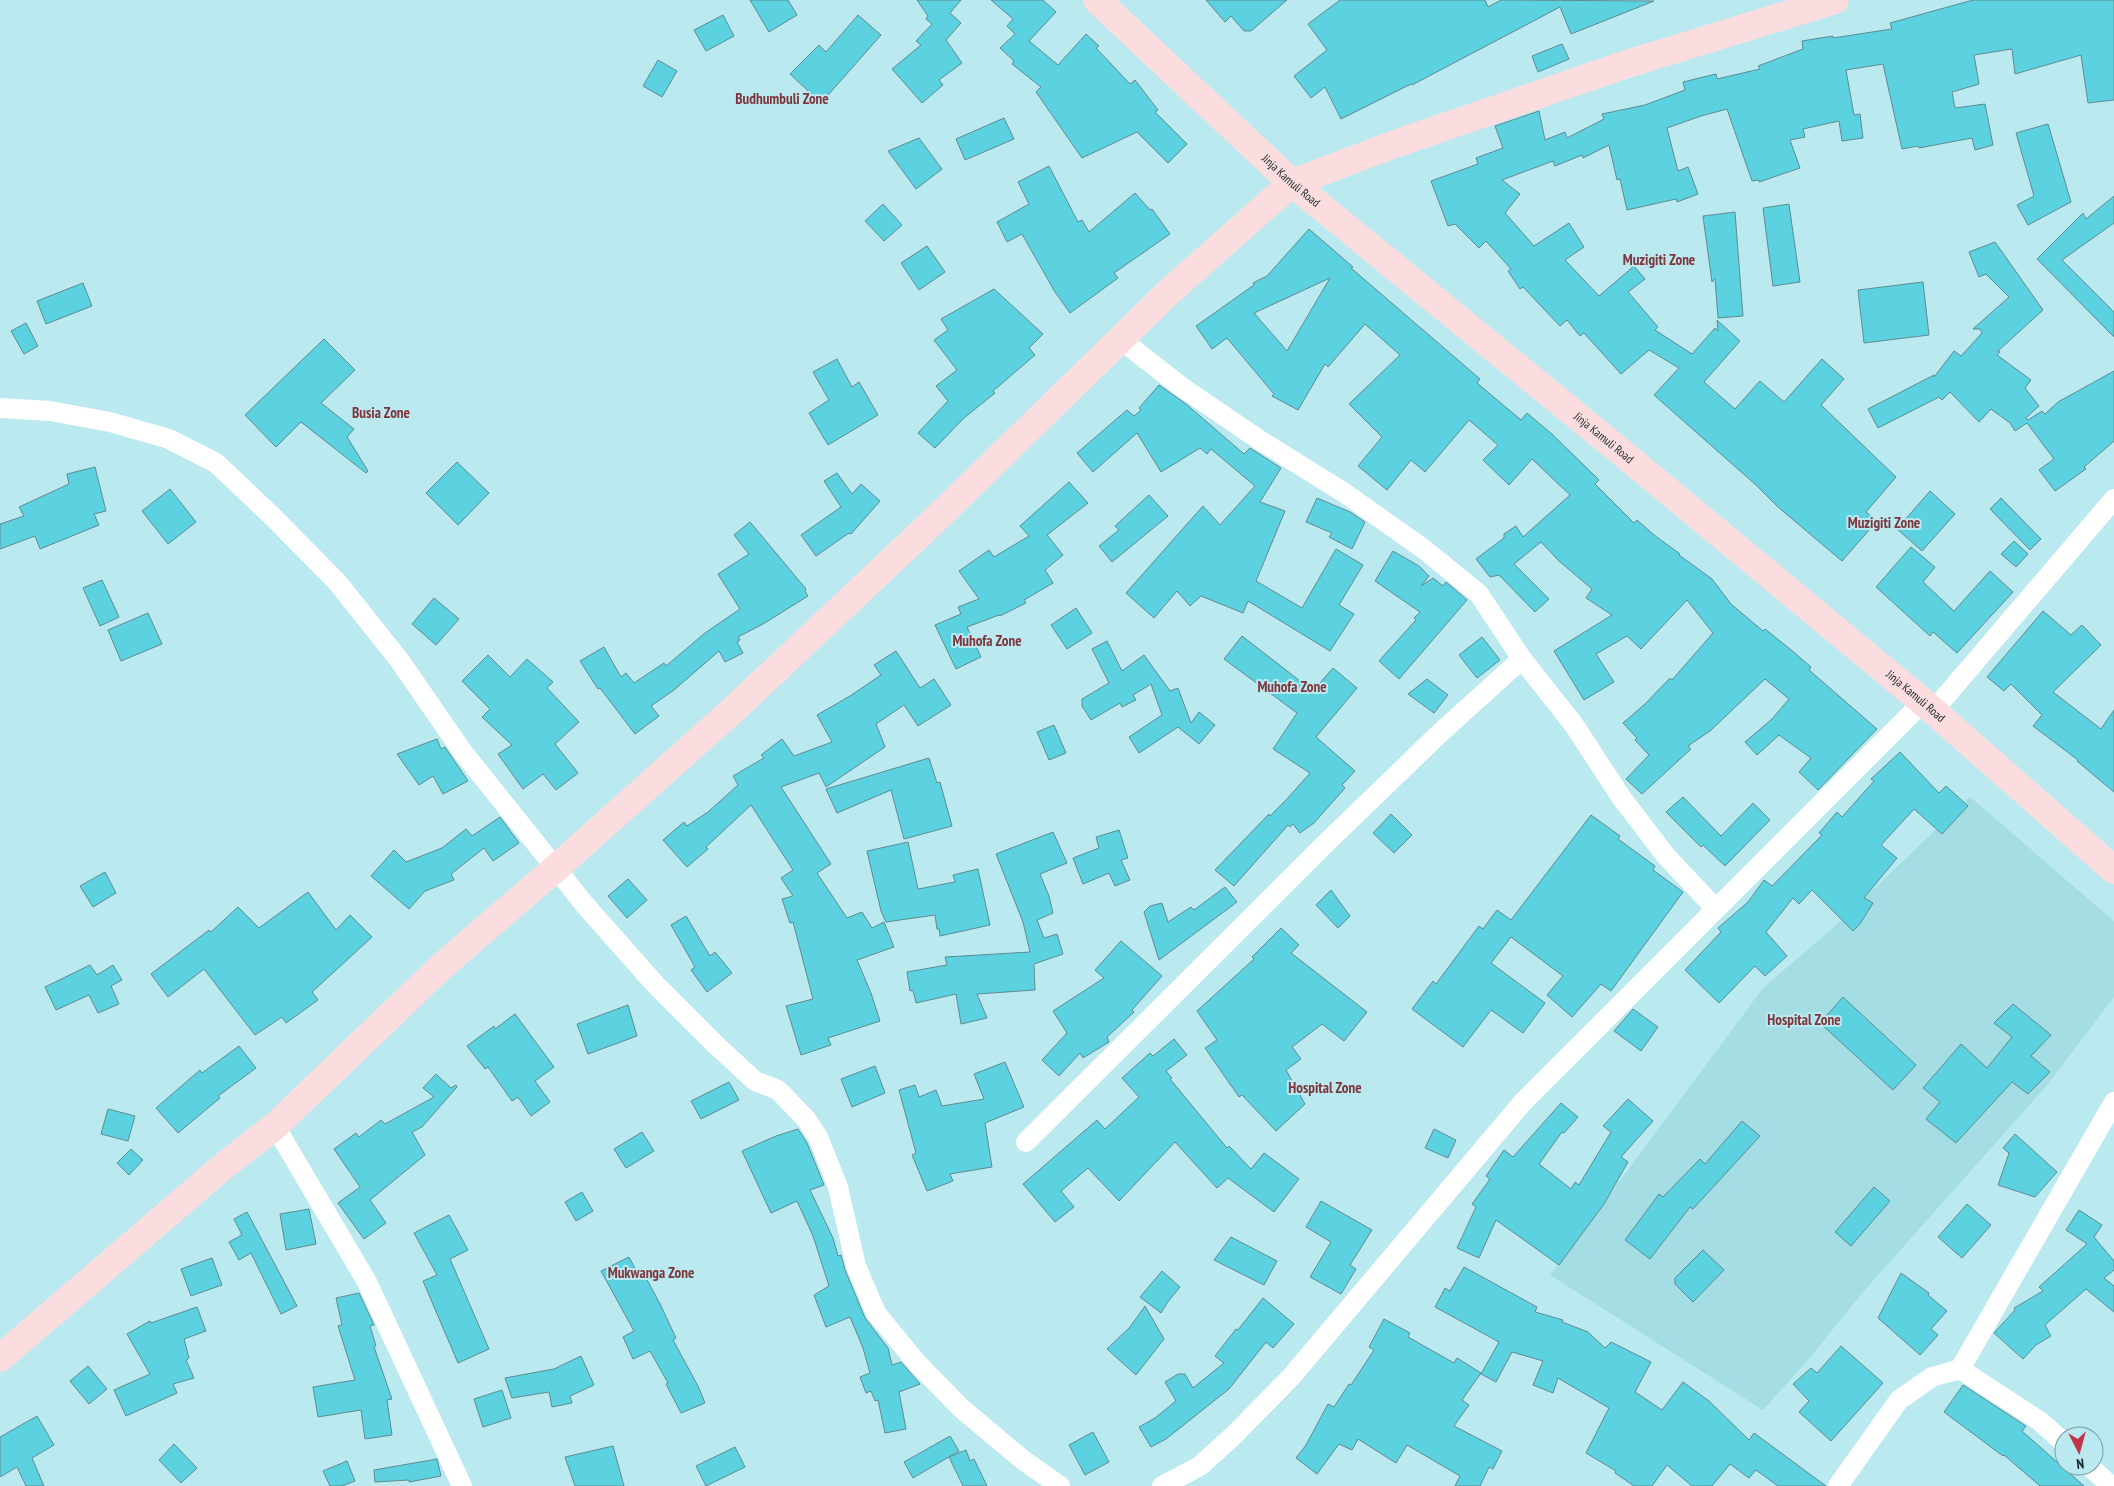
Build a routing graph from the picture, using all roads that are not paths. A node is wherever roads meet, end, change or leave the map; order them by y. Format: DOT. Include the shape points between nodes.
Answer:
graph roads {
  1 [pos="1097,0"];
  2 [pos="1835,0"];
  3 [pos="1292,184"];
  4 [pos="1120,339"];
  5 [pos="0,408"];
  6 [pos="2114,499"];
  7 [pos="1522,660"];
  8 [pos="1928,707"];
  9 [pos="556,868"];
  10 [pos="2114,870"];
  11 [pos="1716,910"];
  12 [pos="2114,1102"];
  13 [pos="275,1126"];
  14 [pos="1026,1142"];
  15 [pos="0,1358"];
  16 [pos="1960,1368"];
  17 [pos="2054,1434"];
  18 [pos="2100,1476"];
  19 [pos="462,1486"];
  20 [pos="1060,1486"];
  21 [pos="1162,1486"];
  22 [pos="1838,1486"];
  23 [pos="2111,1486"];
  1 -- 3 [label="main road, Jinja Kamuli Road"];
  2 -- 3 [label="main road" via="1624,65 1392,145"];
  3 -- 4 [label="main road"];
  3 -- 8 [label="main road, Jinja Kamuli Road"];
  4 -- 7 [label="street" via="1183,388 1343,492 1452,571 1479,594"];
  4 -- 9 [label="main road" via="939,516 740,703"];
  5 -- 9 [label="street" via="110,422 169,439 216,463 338,583 400,661 462,751"];
  6 -- 8 [label="street"];
  7 -- 11 [label="street" via="1574,725 1621,797 1666,856"];
  7 -- 14 [label="street" via="1325,844"];
  8 -- 10 [label="main road, Jinja Kamuli Road"];
  8 -- 11 [label="street"];
  9 -- 13 [label="main road" via="442,966"];
  9 -- 20 [label="street" via="655,984 755,1081 778,1090 806,1119 818,1137 838,1187 856,1266 876,1313 917,1363 961,1408"];
  11 -- 21 [label="street" via="1523,1102 1291,1377 1200,1466"];
  12 -- 16 [label="street"];
  13 -- 15 [label="main road" via="220,1169"];
  13 -- 19 [label="street" via="367,1282"];
  16 -- 17 [label="street"];
  16 -- 22 [label="street" via="1932,1376 1899,1400"];
  18 -- 23 [label="street"];
}
